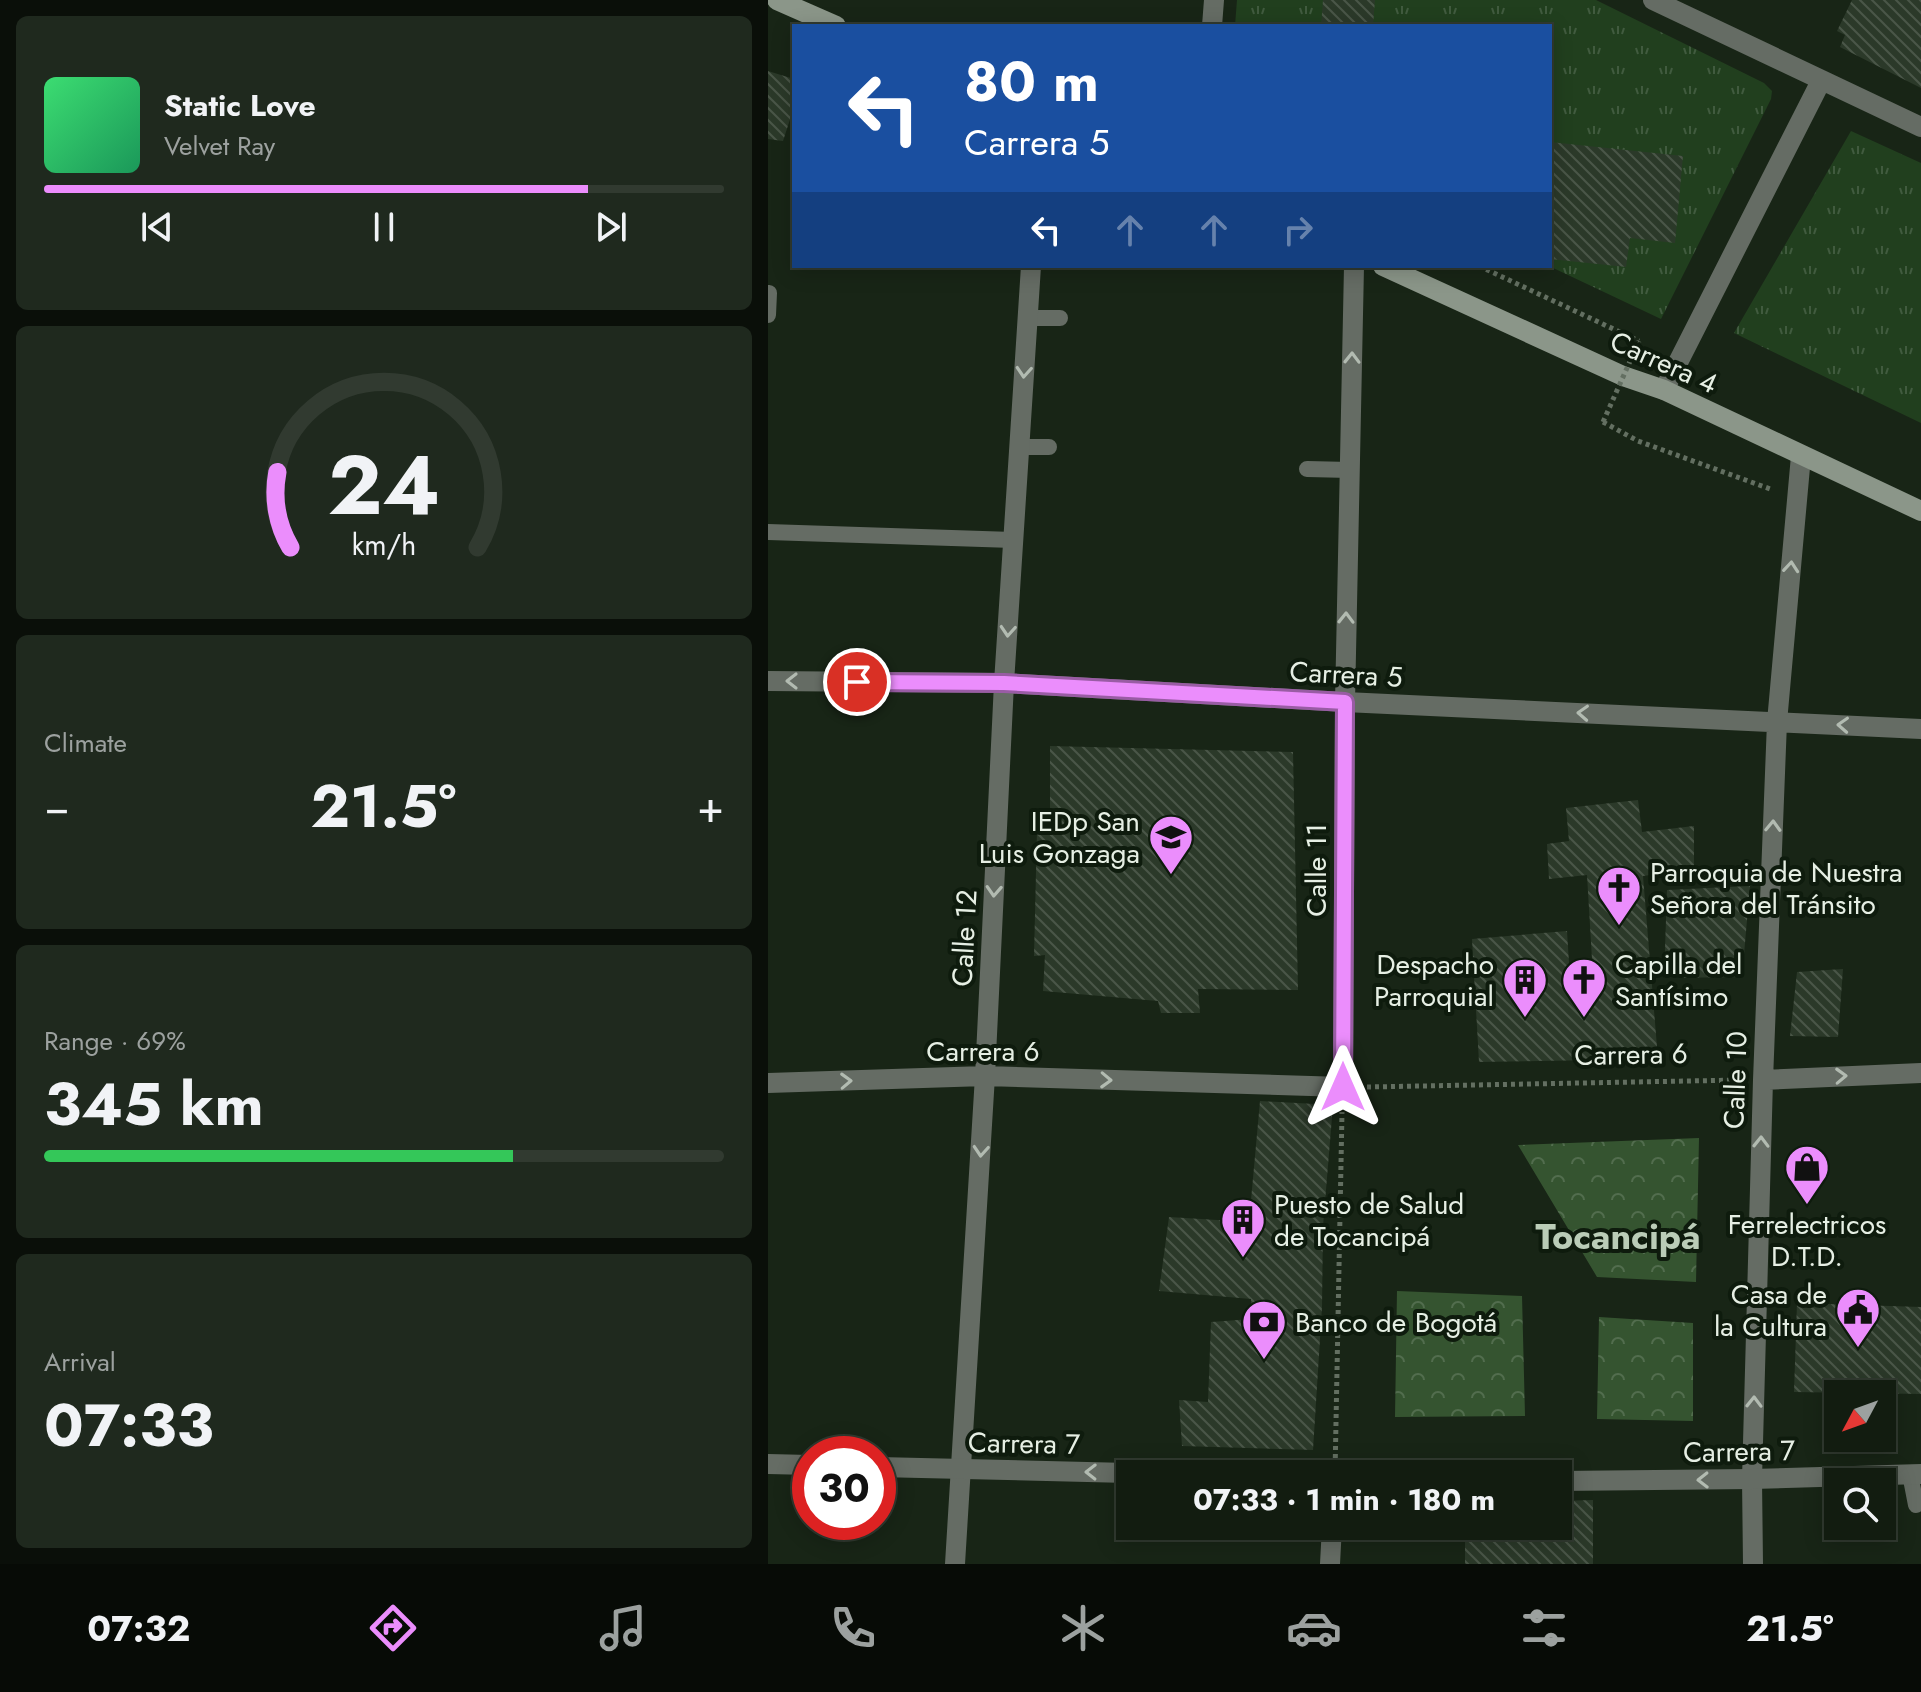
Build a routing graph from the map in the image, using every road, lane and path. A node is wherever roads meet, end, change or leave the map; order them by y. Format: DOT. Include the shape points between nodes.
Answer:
graph roads {
  1 [pos="777,0"];
  2 [pos="1214,0"];
  3 [pos="1653,0"];
  4 [pos="831,24"];
  5 [pos="1212,24"];
  6 [pos="1821,81"];
  7 [pos="1921,127"];
  8 [pos="1031,268"];
  9 [pos="1354,268"];
  10 [pos="1387,268"];
  11 [pos="1483,268"];
  12 [pos="769,293"];
  13 [pos="768,315"];
  14 [pos="1027,318"];
  15 [pos="1060,318"];
  16 [pos="1623,376"];
  17 [pos="1664,390"];
  18 [pos="1019,447"];
  19 [pos="1049,447"];
  20 [pos="1801,456"];
  21 [pos="1307,469"];
  22 [pos="1350,470"];
  23 [pos="1797,499"];
  24 [pos="1921,511"];
  25 [pos="768,532"];
  26 [pos="1013,540"];
  27 [pos="768,681"];
  28 [pos="1004,683"];
  29 [pos="1345,702"];
  30 [pos="1777,722"];
  31 [pos="1921,729"];
  32 [pos="1921,1073"];
  33 [pos="985,1076"];
  34 [pos="1763,1080"];
  35 [pos="768,1083"];
  36 [pos="1343,1087"];
  37 [pos="1335,1460"];
  38 [pos="768,1464"];
  39 [pos="792,1465"];
  40 [pos="896,1467"];
  41 [pos="961,1469"];
  42 [pos="1116,1473"];
  43 [pos="1915,1474"];
  44 [pos="1752,1479"];
  45 [pos="1572,1481"];
  46 [pos="1916,1505"];
  47 [pos="1331,1540"];
  48 [pos="955,1564"];
  49 [pos="1330,1564"];
  50 [pos="1753,1564"];
  1 -- 4 [label="main road"];
  2 -- 5 [label="street"];
  3 -- 6 [label="street"];
  6 -- 7 [label="street"];
  6 -- 17 [label="street"];
  8 -- 14 [label="street, Calle 12"];
  22 -- 9 [label="street, Calle 11, one-way"];
  10 -- 16 [label="main road, Carrera 4"];
  11 -- 16 [label="path, bridge" via="1639,341"];
  12 -- 13 [label="lane"];
  14 -- 15 [label="lane"];
  14 -- 18 [label="street, Calle 12, one-way"];
  16 -- 17 [label="main road, Carrera 4"];
  16 -- 23 [label="path, bridge" via="1603,422 1638,441"];
  17 -- 20 [label="main road, Carrera 4"];
  18 -- 19 [label="lane"];
  18 -- 26 [label="street, Calle 12"];
  20 -- 23 [label="street, Calle 10"];
  20 -- 24 [label="main road, Carrera 4"];
  21 -- 22 [label="lane"];
  29 -- 22 [label="street, Calle 11, one-way"];
  30 -- 23 [label="street, Calle 10, one-way"];
  25 -- 26 [label="lane"];
  26 -- 28 [label="street, Calle 12, one-way"];
  28 -- 27 [label="street, Carrera 5, one-way"];
  28 -- 29 [label="street, Carrera 5"];
  28 -- 33 [label="street, Calle 12, one-way"];
  30 -- 29 [label="street, Carrera 5, one-way"];
  29 -- 36 [label="street, Calle 11"];
  31 -- 30 [label="street, Carrera 5, one-way"];
  34 -- 30 [label="street, Calle 10, one-way"];
  34 -- 32 [label="street, one-way"];
  35 -- 33 [label="street, Carrera 6, one-way"];
  33 -- 36 [label="street, Carrera 6, one-way"];
  33 -- 41 [label="street, Calle 12, one-way"];
  34 -- 36 [label="path, Carrera 6"];
  44 -- 34 [label="street, Calle 10, one-way"];
  36 -- 37 [label="path"];
  38 -- 39 [label="street"];
  40 -- 41 [label="street, Carrera 7"];
  42 -- 41 [label="street, Carrera 7, one-way"];
  41 -- 48 [label="street, Calle 12"];
  43 -- 44 [label="street, Carrera 7"];
  43 -- 46 [label="lane"];
  44 -- 45 [label="street, Carrera 7, one-way"];
  44 -- 50 [label="street, Calle 10"];
  47 -- 49 [label="street"];
}
